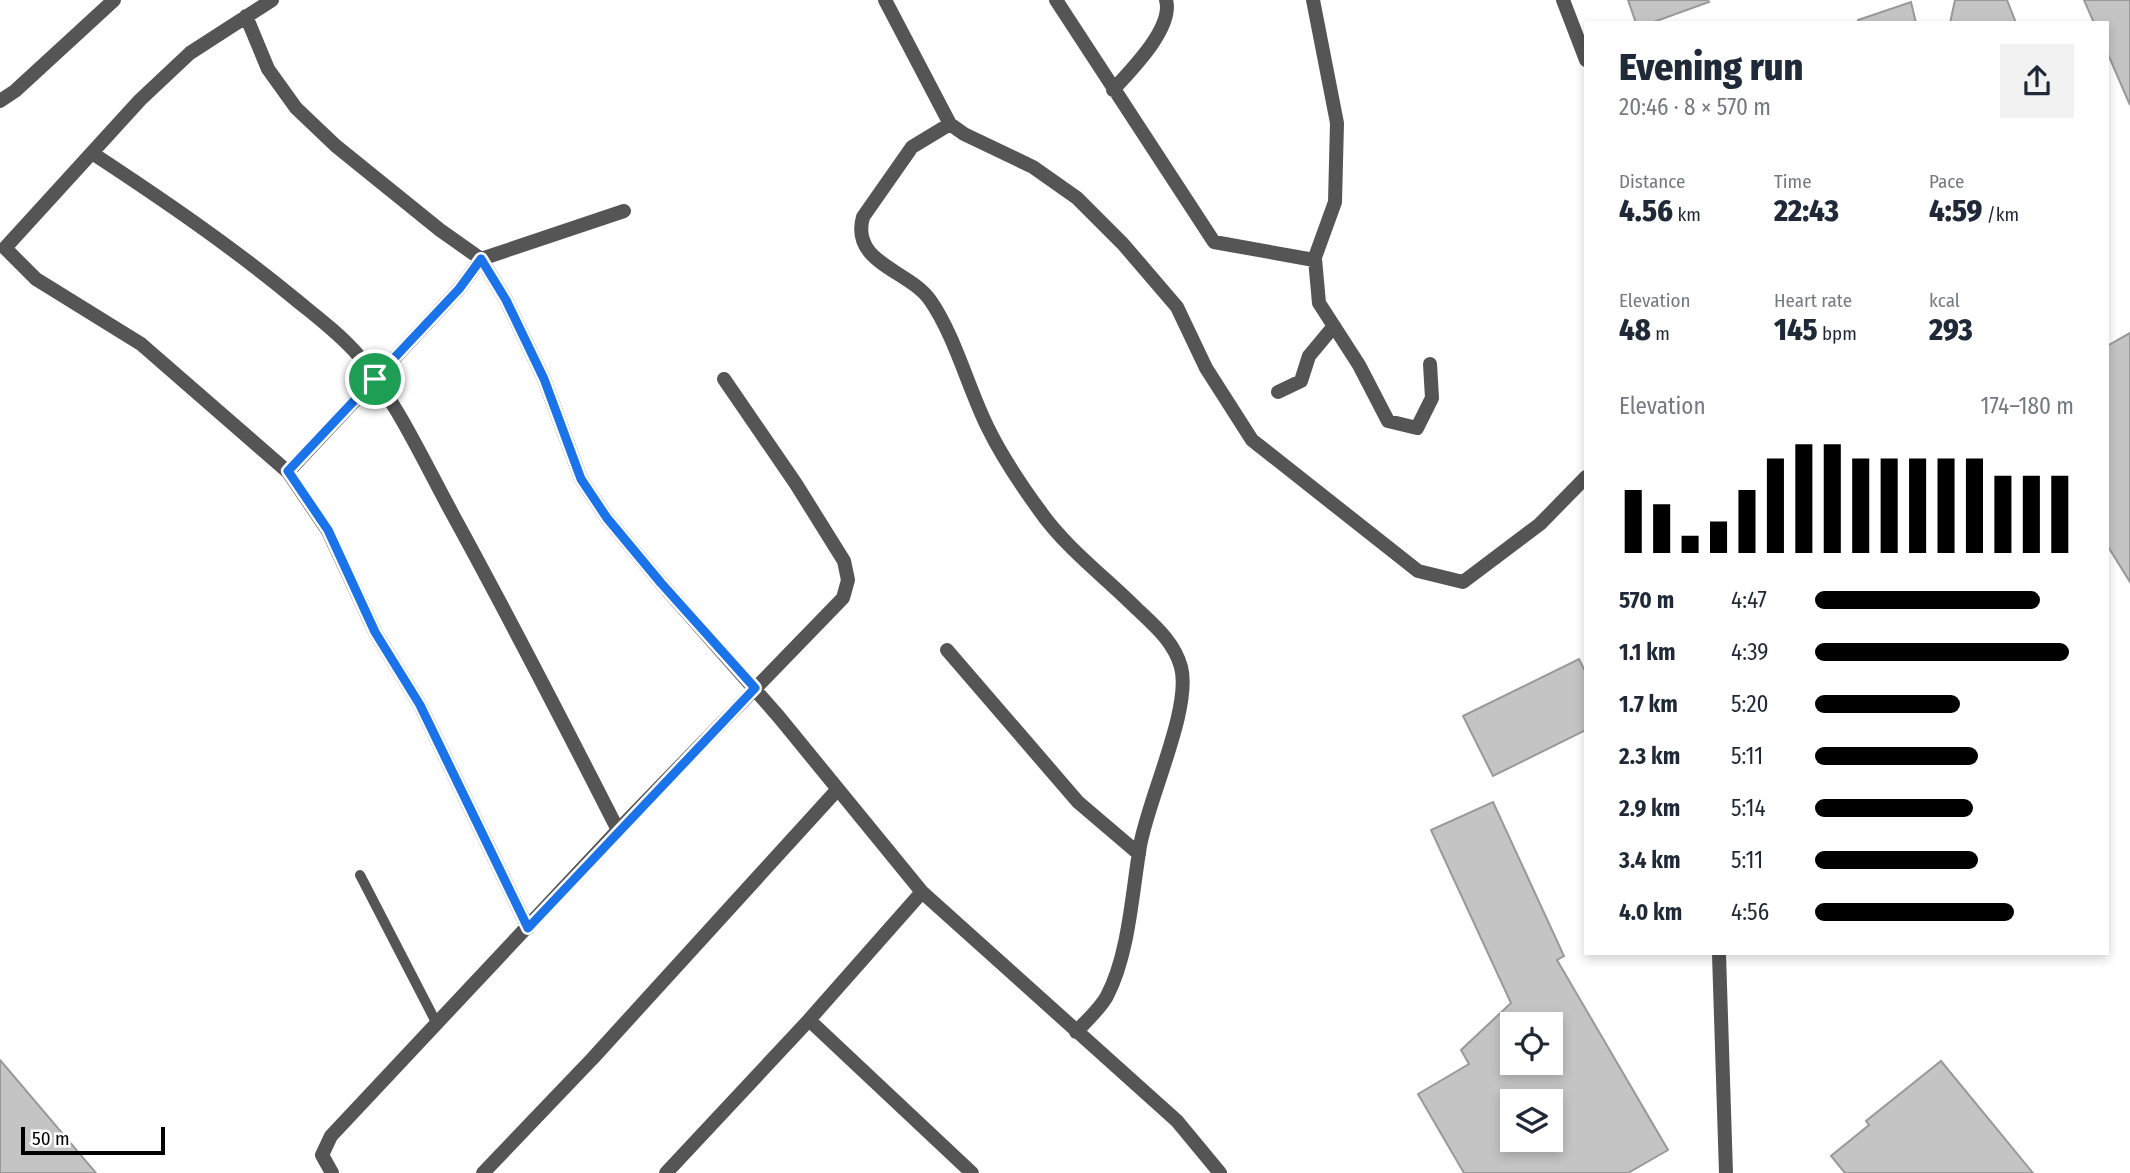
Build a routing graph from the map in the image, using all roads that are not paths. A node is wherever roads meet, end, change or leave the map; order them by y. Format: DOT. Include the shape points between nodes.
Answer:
graph roads {
  1 [pos="114,0"];
  2 [pos="272,0"];
  3 [pos="885,0"];
  4 [pos="1056,0"];
  5 [pos="1166,0"];
  6 [pos="1313,0"];
  7 [pos="1563,0"];
  8 [pos="246,16"];
  9 [pos="1584,55"];
  10 [pos="1113,90"];
  11 [pos="0,101"];
  12 [pos="950,124"];
  13 [pos="92,153"];
  14 [pos="624,211"];
  15 [pos="481,259"];
  16 [pos="1315,259"];
  17 [pos="1334,327"];
  18 [pos="1430,364"];
  19 [pos="375,379"];
  20 [pos="724,379"];
  21 [pos="1278,392"];
  22 [pos="288,471"];
  23 [pos="1584,479"];
  24 [pos="947,650"];
  25 [pos="755,688"];
  26 [pos="838,789"];
  27 [pos="618,830"];
  28 [pos="1139,854"];
  29 [pos="360,876"];
  30 [pos="922,892"];
  31 [pos="528,928"];
  32 [pos="1719,955"];
  33 [pos="809,1020"];
  34 [pos="437,1024"];
  35 [pos="1076,1032"];
  36 [pos="332,1173"];
  37 [pos="482,1173"];
  38 [pos="666,1173"];
  39 [pos="971,1173"];
  40 [pos="1220,1173"];
  41 [pos="1726,1173"];
  1 -- 11 [label="street"];
  2 -- 8 [label="street"];
  3 -- 12 [label="street"];
  4 -- 10 [label="street"];
  5 -- 10 [label="street" via="1168,8 1151,48"];
  6 -- 16 [label="street" via="1337,123 1335,202"];
  7 -- 9 [label="street"];
  8 -- 13 [label="street" via="190,53"];
  8 -- 15 [label="street" via="268,69 296,108 335,146"];
  10 -- 16 [label="street" via="1214,242"];
  12 -- 23 [label="street" via="1032,167 1077,198 1177,307 1206,368 1252,440 1418,571 1463,582 1540,524"];
  12 -- 28 [label="street" via="912,147 863,217 862,243 872,257 908,278 930,299 988,428 1040,511 1163,635 1177,655 1182,700"];
  13 -- 19 [label="street" via="186,215 273,281 338,334"];
  13 -- 22 [label="street" via="5,248 36,279 141,344"];
  14 -- 15 [label="street"];
  15 -- 19 [label="street"];
  15 -- 25 [label="street" via="544,379 581,479 607,518"];
  16 -- 17 [label="street" via="1320,303"];
  17 -- 18 [label="street" via="1388,421 1417,428 1432,398"];
  17 -- 21 [label="street" via="1309,356 1301,381"];
  19 -- 22 [label="street"];
  19 -- 27 [label="street" via="506,612"];
  20 -- 25 [label="street" via="848,570 843,598"];
  22 -- 31 [label="street" via="328,530 375,632 420,705"];
  24 -- 28 [label="street" via="1078,802"];
  25 -- 26 [label="street"];
  25 -- 27 [label="street"];
  26 -- 30 [label="street"];
  26 -- 37 [label="street"];
  27 -- 31 [label="street"];
  28 -- 35 [label="street" via="1118,970 1105,999"];
  29 -- 34 [label="lane"];
  30 -- 33 [label="street"];
  30 -- 35 [label="street"];
  31 -- 34 [label="street"];
  32 -- 41 [label="street"];
  33 -- 38 [label="street"];
  33 -- 39 [label="street"];
  34 -- 36 [label="street" via="331,1136 323,1155"];
  35 -- 40 [label="street" via="1177,1121"];
}
